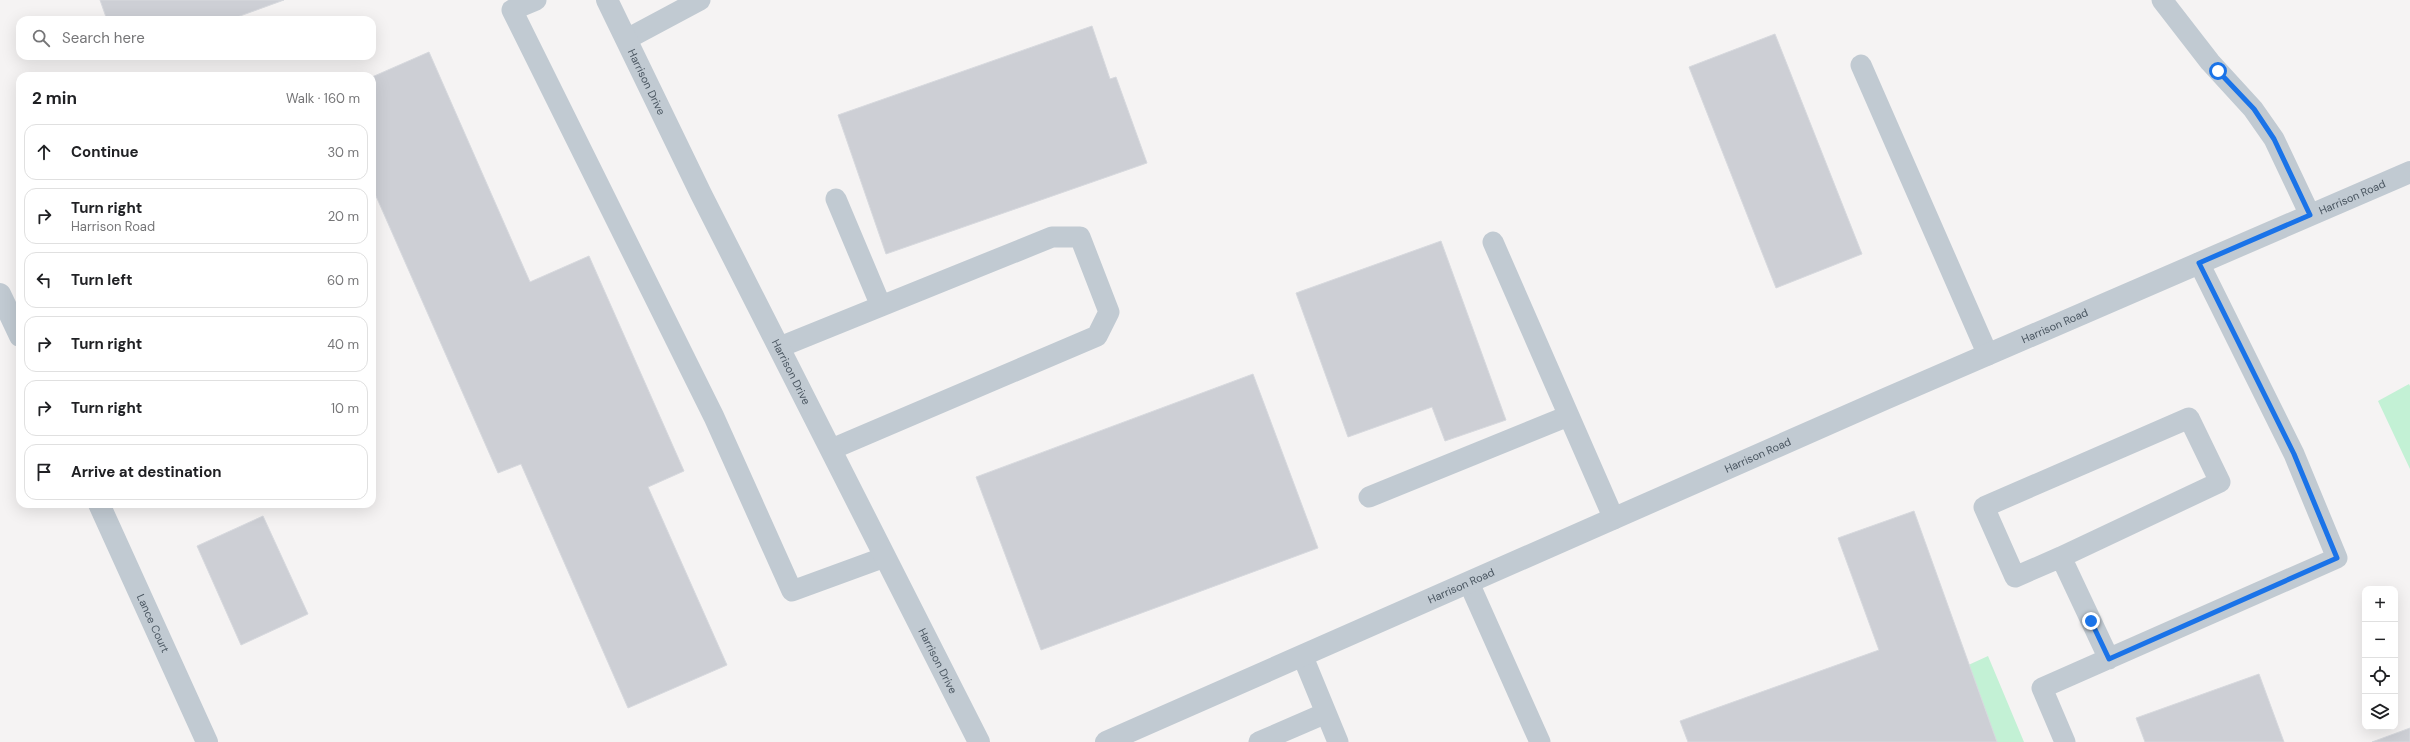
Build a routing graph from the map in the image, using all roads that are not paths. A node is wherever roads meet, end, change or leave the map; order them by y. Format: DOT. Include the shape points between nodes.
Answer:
graph roads {
  1 [pos="536,0"];
  2 [pos="607,0"];
  3 [pos="700,0"];
  4 [pos="2162,0"];
  5 [pos="627,39"];
  6 [pos="1861,65"];
  7 [pos="2410,172"];
  8 [pos="836,199"];
  9 [pos="2310,215"];
  10 [pos="1493,242"];
  11 [pos="2199,263"];
  12 [pos="0,294"];
  13 [pos="881,306"];
  14 [pos="16,328"];
  15 [pos="780,347"];
  16 [pos="1988,355"];
  17 [pos="1568,416"];
  18 [pos="832,448"];
  19 [pos="1369,497"];
  20 [pos="101,508"];
  21 [pos="1614,519"];
  22 [pos="885,557"];
  23 [pos="2061,557"];
  24 [pos="1469,583"];
  25 [pos="1303,657"];
  26 [pos="2109,659"];
  27 [pos="1326,713"];
  28 [pos="207,742"];
  29 [pos="979,742"];
  30 [pos="1106,742"];
  31 [pos="1259,742"];
  32 [pos="1338,742"];
  33 [pos="1540,742"];
  34 [pos="2065,742"];
  1 -- 22 [label="lane" via="512,10 714,417 792,592"];
  2 -- 5 [label="street, Harrison Drive"];
  3 -- 5 [label="lane"];
  4 -- 9 [label="lane" via="2210,62 2254,109 2274,139"];
  5 -- 15 [label="street, Harrison Drive" via="701,194"];
  6 -- 16 [label="lane"];
  7 -- 9 [label="street, Harrison Road"];
  8 -- 13 [label="lane"];
  9 -- 11 [label="street, Harrison Road"];
  10 -- 17 [label="lane"];
  11 -- 16 [label="street, Harrison Road"];
  11 -- 26 [label="lane" via="2294,454 2337,558"];
  12 -- 14 [label="street"];
  13 -- 15 [label="lane"];
  13 -- 18 [label="lane" via="1052,237 1080,237 1109,312 1097,336"];
  15 -- 18 [label="street, Harrison Drive"];
  16 -- 21 [label="street, Harrison Road"];
  17 -- 19 [label="lane"];
  17 -- 21 [label="lane"];
  18 -- 22 [label="street, Harrison Drive"];
  20 -- 28 [label="street, Lance Court"];
  21 -- 24 [label="street, Harrison Road"];
  22 -- 29 [label="street, Harrison Drive"];
  23 -- 23 [label="lane" via="2220,482 2189,418 1984,507 2015,577"];
  23 -- 26 [label="lane"];
  24 -- 25 [label="street, Harrison Road"];
  24 -- 33 [label="lane"];
  25 -- 27 [label="lane"];
  25 -- 30 [label="street, Harrison Road"];
  26 -- 34 [label="lane" via="2042,688"];
  27 -- 31 [label="lane"];
  27 -- 32 [label="lane"];
}
